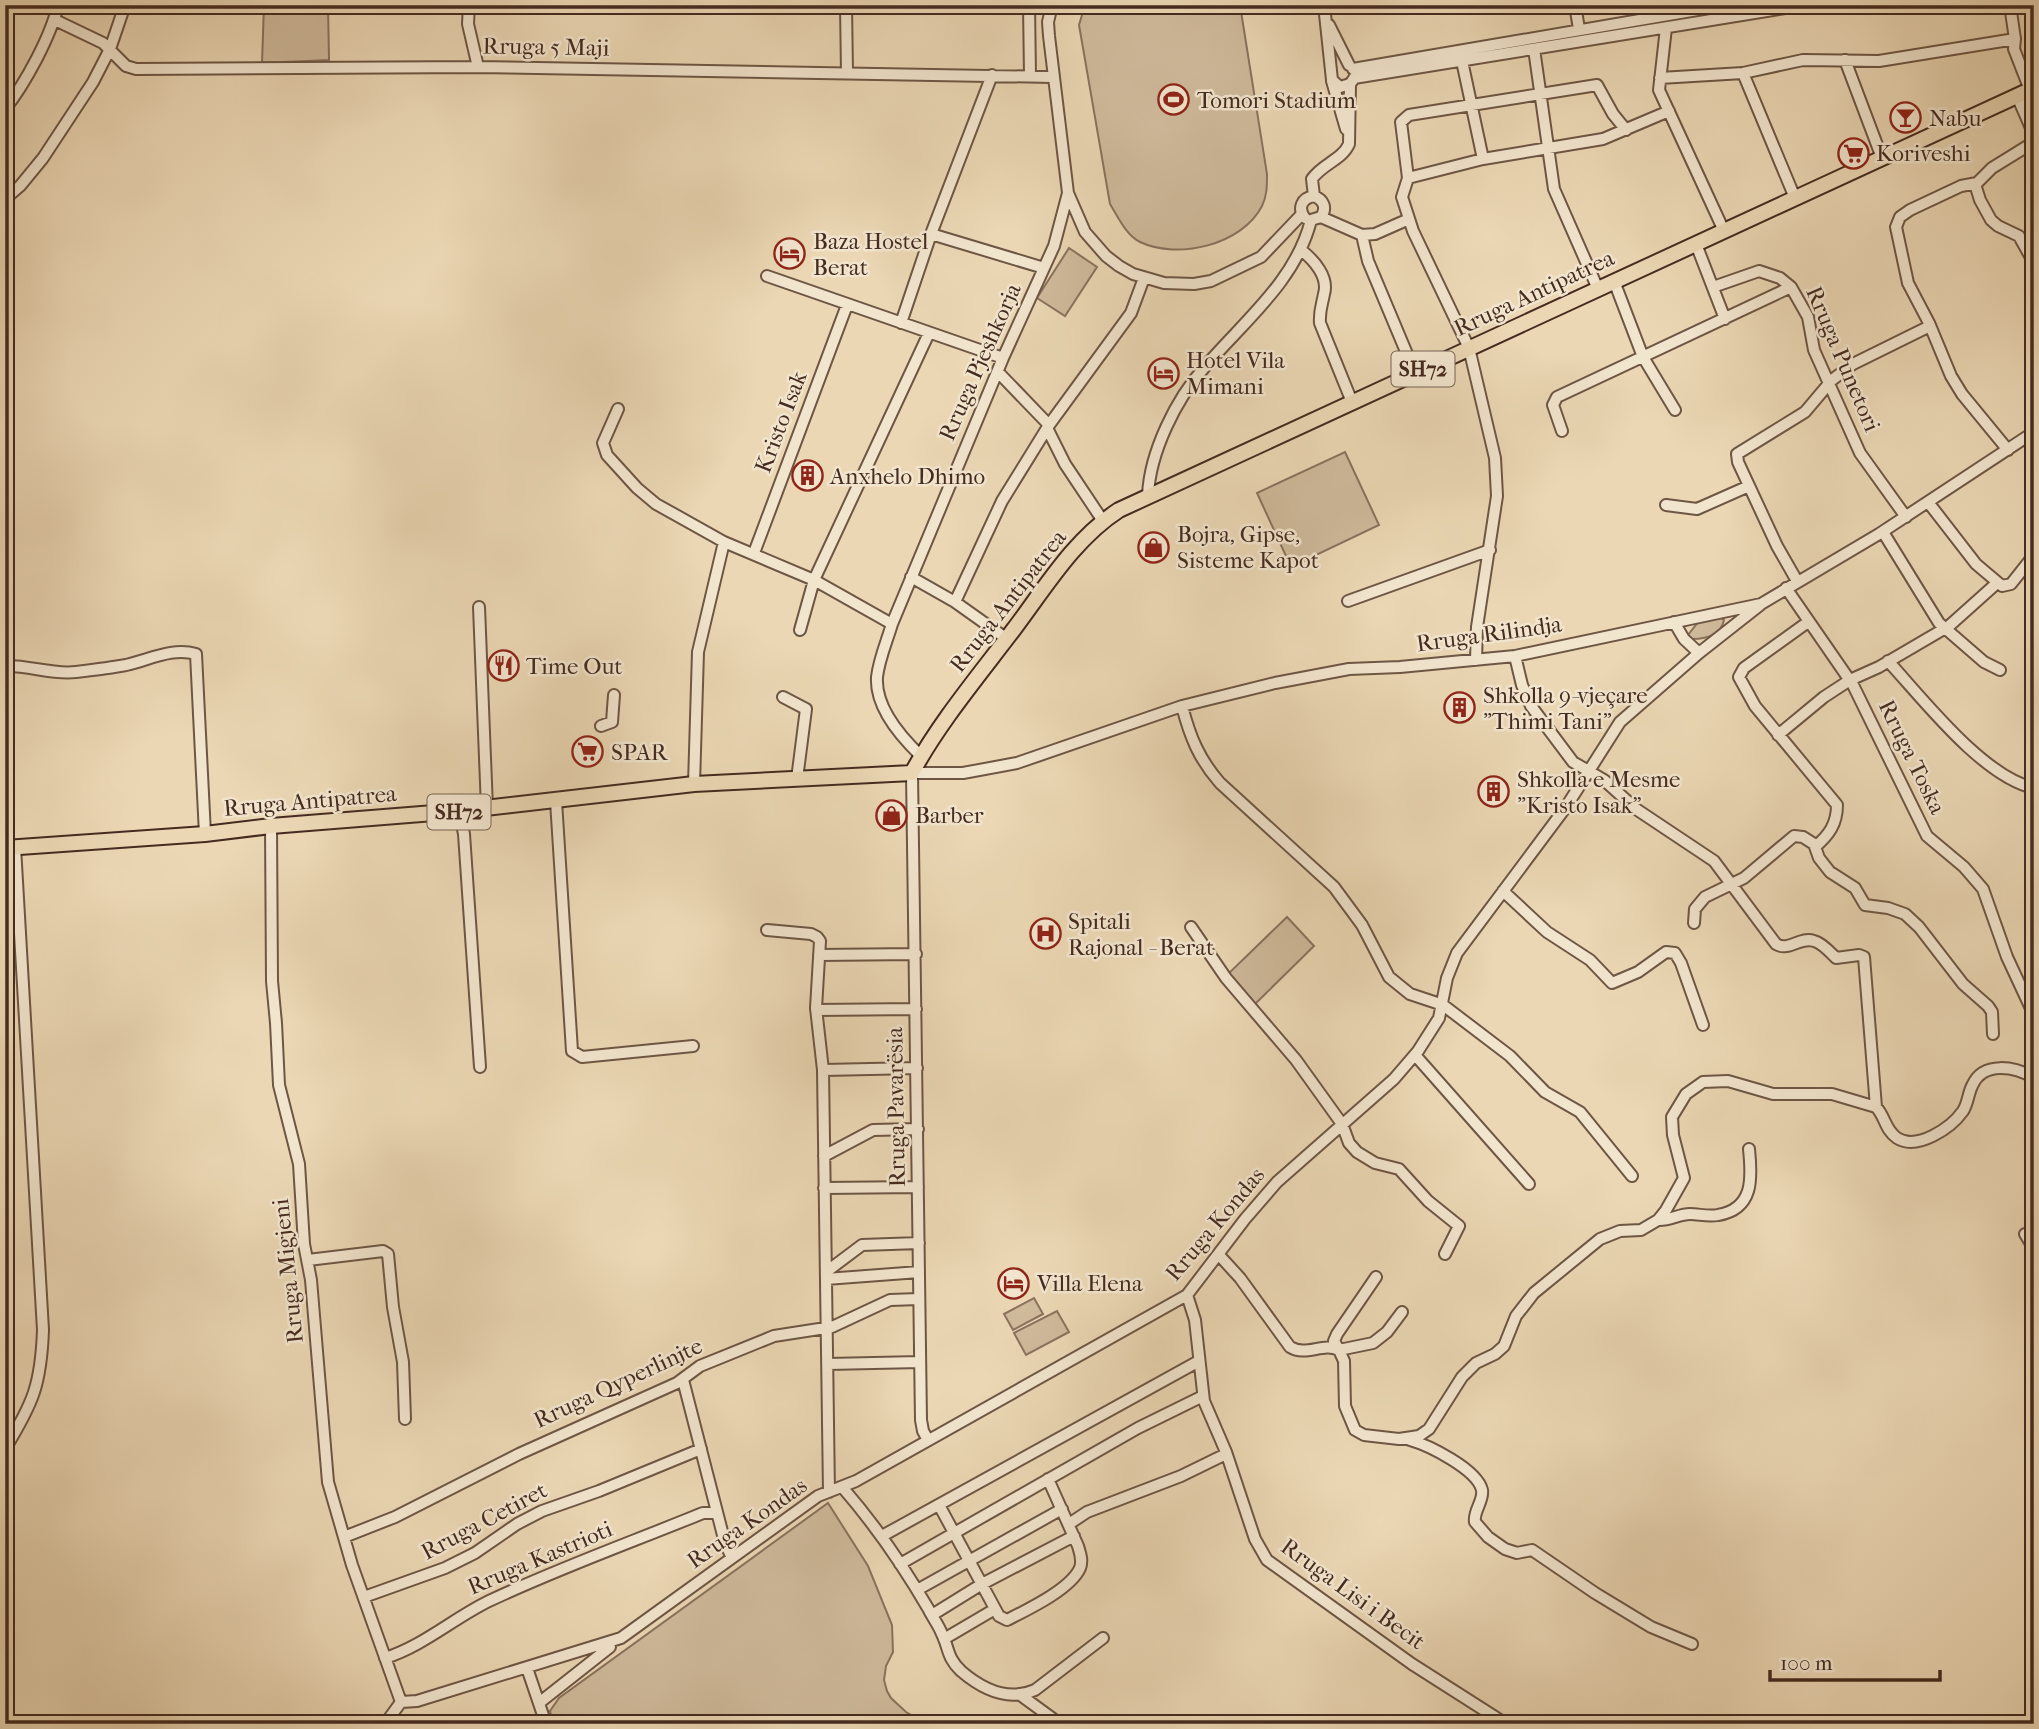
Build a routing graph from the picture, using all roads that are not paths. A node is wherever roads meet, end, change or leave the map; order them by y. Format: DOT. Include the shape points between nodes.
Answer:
graph roads {
  1 [pos="58,5"];
  2 [pos="125,5"];
  3 [pos="469,5"];
  4 [pos="846,5"];
  5 [pos="1029,5"];
  6 [pos="1052,5"];
  7 [pos="1324,5"];
  8 [pos="1574,5"];
  9 [pos="1727,5"];
  10 [pos="1804,5"];
  11 [pos="2010,5"];
  12 [pos="1326,19"];
  13 [pos="55,20"];
  14 [pos="1666,28"];
  15 [pos="1580,29"];
  16 [pos="2015,39"];
  17 [pos="110,49"];
  18 [pos="1534,49"];
  19 [pos="1845,60"];
  20 [pos="1462,61"];
  21 [pos="478,67"];
  22 [pos="847,73"];
  23 [pos="1743,73"];
  24 [pos="1352,74"];
  25 [pos="992,75"];
  26 [pos="1331,75"];
  27 [pos="1030,76"];
  28 [pos="1052,76"];
  29 [pos="1660,78"];
  30 [pos="2027,91"];
  31 [pos="1540,94"];
  32 [pos="1472,105"];
  33 [pos="5,109"];
  34 [pos="1669,111"];
  35 [pos="1626,130"];
  36 [pos="2034,135"];
  37 [pos="1349,139"];
  38 [pos="2034,142"];
  39 [pos="1547,148"];
  40 [pos="1882,158"];
  41 [pos="1483,159"];
  42 [pos="1408,178"];
  43 [pos="1975,184"];
  44 [pos="1068,192"];
  45 [pos="1314,196"];
  46 [pos="1795,198"];
  47 [pos="5,199"];
  48 [pos="1311,217"];
  49 [pos="1409,219"];
  50 [pos="1724,231"];
  51 [pos="931,234"];
  52 [pos="1362,235"];
  53 [pos="1696,244"];
  54 [pos="1301,250"];
  55 [pos="2034,263"];
  56 [pos="1044,268"];
  57 [pos="767,276"];
  58 [pos="1144,278"];
  59 [pos="1614,281"];
  60 [pos="1713,287"];
  61 [pos="1791,287"];
  62 [pos="1598,289"];
  63 [pos="847,304"];
  64 [pos="1725,319"];
  65 [pos="901,323"];
  66 [pos="1930,326"];
  67 [pos="929,333"];
  68 [pos="1469,348"];
  69 [pos="1643,357"];
  70 [pos="1003,358"];
  71 [pos="998,372"];
  72 [pos="1415,373"];
  73 [pos="1829,385"];
  74 [pos="1352,402"];
  75 [pos="618,409"];
  76 [pos="1675,410"];
  77 [pos="1048,427"];
  78 [pos="1562,431"];
  79 [pos="2034,432"];
  80 [pos="2008,450"];
  81 [pos="1749,486"];
  82 [pos="1148,495"];
  83 [pos="1928,502"];
  84 [pos="1666,505"];
  85 [pos="1906,517"];
  86 [pos="1103,522"];
  87 [pos="1883,532"];
  88 [pos="724,542"];
  89 [pos="1490,550"];
  90 [pos="754,553"];
  91 [pos="2034,555"];
  92 [pos="911,577"];
  93 [pos="814,580"];
  94 [pos="1797,581"];
  95 [pos="1997,583"];
  96 [pos="1786,588"];
  97 [pos="1348,601"];
  98 [pos="955,602"];
  99 [pos="1761,604"];
  100 [pos="479,607"];
  101 [pos="1674,622"];
  102 [pos="1808,622"];
  103 [pos="892,624"];
  104 [pos="1945,629"];
  105 [pos="800,630"];
  106 [pos="1007,639"];
  107 [pos="1699,653"];
  108 [pos="1515,656"];
  109 [pos="1476,660"];
  110 [pos="1888,662"];
  111 [pos="5,666"];
  112 [pos="2000,670"];
  113 [pos="1850,680"];
  114 [pos="614,695"];
  115 [pos="783,697"];
  116 [pos="1182,706"];
  117 [pos="601,726"];
  118 [pos="1778,735"];
  119 [pos="921,756"];
  120 [pos="1588,772"];
  121 [pos="912,773"];
  122 [pos="796,779"];
  123 [pos="694,784"];
  124 [pos="2034,788"];
  125 [pos="556,801"];
  126 [pos="487,808"];
  127 [pos="459,811"];
  128 [pos="271,826"];
  129 [pos="205,834"];
  130 [pos="1815,847"];
  131 [pos="10,848"];
  132 [pos="1730,884"];
  133 [pos="1503,891"];
  134 [pos="1693,923"];
  135 [pos="1191,927"];
  136 [pos="767,930"];
  137 [pos="916,954"];
  138 [pos="819,955"];
  139 [pos="1443,1004"];
  140 [pos="916,1009"];
  141 [pos="816,1010"];
  142 [pos="2034,1015"];
  143 [pos="1703,1025"];
  144 [pos="1993,1034"];
  145 [pos="693,1046"];
  146 [pos="1415,1055"];
  147 [pos="480,1067"];
  148 [pos="917,1069"];
  149 [pos="823,1070"];
  150 [pos="2034,1078"];
  151 [pos="1875,1107"];
  152 [pos="1342,1124"];
  153 [pos="918,1129"];
  154 [pos="1749,1149"];
  155 [pos="824,1156"];
  156 [pos="1633,1176"];
  157 [pos="1529,1184"];
  158 [pos="918,1187"];
  159 [pos="824,1188"];
  160 [pos="1658,1220"];
  161 [pos="2025,1234"];
  162 [pos="919,1244"];
  163 [pos="2034,1249"];
  164 [pos="1445,1254"];
  165 [pos="1219,1255"];
  166 [pos="307,1260"];
  167 [pos="919,1272"];
  168 [pos="826,1276"];
  169 [pos="1376,1277"];
  170 [pos="1186,1295"];
  171 [pos="919,1299"];
  172 [pos="1402,1312"];
  173 [pos="827,1328"];
  174 [pos="1339,1350"];
  175 [pos="920,1362"];
  176 [pos="1199,1362"];
  177 [pos="828,1364"];
  178 [pos="683,1380"];
  179 [pos="1202,1396"];
  180 [pos="405,1419"];
  181 [pos="1407,1439"];
  182 [pos="928,1440"];
  183 [pos="5,1449"];
  184 [pos="701,1449"];
  185 [pos="1226,1454"];
  186 [pos="1048,1479"];
  187 [pos="843,1488"];
  188 [pos="829,1492"];
  189 [pos="939,1506"];
  190 [pos="1062,1508"];
  191 [pos="717,1513"];
  192 [pos="1069,1524"];
  193 [pos="955,1533"];
  194 [pos="882,1536"];
  195 [pos="1074,1536"];
  196 [pos="344,1537"];
  197 [pos="732,1558"];
  198 [pos="969,1560"];
  199 [pos="900,1564"];
  200 [pos="982,1584"];
  201 [pos="917,1590"];
  202 [pos="364,1597"];
  203 [pos="995,1609"];
  204 [pos="932,1615"];
  205 [pos="621,1638"];
  206 [pos="1103,1638"];
  207 [pos="944,1639"];
  208 [pos="1692,1644"];
  209 [pos="386,1658"];
  210 [pos="527,1668"];
  211 [pos="1019,1694"];
  212 [pos="401,1702"];
  213 [pos="539,1703"];
  214 [pos="385,1724"];
  215 [pos="546,1724"];
  216 [pos="1060,1724"];
  217 [pos="1506,1724"];
  1 -- 13 [label="street"];
  2 -- 17 [label="street"];
  3 -- 21 [label="street" via="468,24"];
  4 -- 22 [label="street"];
  5 -- 27 [label="street"];
  6 -- 28 [label="street" via="1048,22"];
  7 -- 12 [label="street"];
  8 -- 15 [label="street"];
  9 -- 15 [label="street"];
  10 -- 14 [label="street"];
  11 -- 16 [label="street"];
  12 -- 24 [label="street"];
  12 -- 26 [label="street"];
  13 -- 17 [label="street, Rruga 5 Maji"];
  13 -- 33 [label="street"];
  14 -- 18 [label="street"];
  14 -- 29 [label="street"];
  15 -- 24 [label="street"];
  16 -- 19 [label="street" via="1879,61"];
  16 -- 30 [label="street"];
  17 -- 21 [label="street, Rruga 5 Maji" via="126,66 136,69"];
  17 -- 47 [label="street" via="43,158"];
  18 -- 20 [label="street"];
  18 -- 31 [label="street"];
  19 -- 23 [label="street" via="1803,60"];
  19 -- 40 [label="street"];
  20 -- 24 [label="street"];
  20 -- 32 [label="street"];
  21 -- 22 [label="street, Rruga 5 Maji"];
  22 -- 25 [label="street, Rruga 5 Maji"];
  23 -- 29 [label="street"];
  23 -- 46 [label="street"];
  24 -- 26 [label="street" via="1340,86"];
  24 -- 26 [label="street" via="1339,63"];
  24 -- 37 [label="street"];
  25 -- 27 [label="street, Rruga 5 Maji"];
  25 -- 51 [label="street"];
  26 -- 37 [label="street"];
  27 -- 28 [label="street, Rruga 5 Maji"];
  28 -- 44 [label="street"];
  29 -- 34 [label="street" via="1659,89"];
  30 -- 36 [label="street"];
  30 -- 40 [label="main road, Rruga Antipatrea / SH72"];
  31 -- 32 [label="street"];
  31 -- 35 [label="street" via="1597,85"];
  31 -- 39 [label="street"];
  32 -- 41 [label="street"];
  32 -- 42 [label="street" via="1404,117"];
  34 -- 35 [label="street"];
  34 -- 50 [label="street"];
  35 -- 39 [label="street" via="1603,139"];
  37 -- 45 [label="street" via="1346,151 1312,179"];
  38 -- 43 [label="street"];
  39 -- 41 [label="street"];
  39 -- 62 [label="street" via="1561,208"];
  40 -- 46 [label="main road, Rruga Antipatrea / SH72"];
  41 -- 42 [label="street"];
  42 -- 49 [label="street" via="1402,197"];
  43 -- 55 [label="street" via="1992,220 2019,236"];
  43 -- 66 [label="street" via="1961,186 1897,221 1908,283"];
  44 -- 56 [label="street, Rruga Pjeshkorja"];
  44 -- 58 [label="street" via="1095,245 1119,266"];
  45 -- 48 [label="street" via="1325,207"];
  45 -- 48 [label="street" via="1304,200 1300,209"];
  46 -- 50 [label="main road, Rruga Antipatrea / SH72"];
  48 -- 52 [label="street"];
  48 -- 54 [label="street"];
  48 -- 58 [label="street" via="1261,257 1211,281 1178,285"];
  49 -- 52 [label="street" via="1376,234"];
  49 -- 68 [label="street"];
  50 -- 53 [label="main road, Rruga Antipatrea / SH72"];
  51 -- 56 [label="street"];
  51 -- 65 [label="street"];
  52 -- 72 [label="street" via="1368,261"];
  53 -- 59 [label="main road, Rruga Antipatrea / SH72"];
  53 -- 60 [label="street"];
  54 -- 74 [label="street" via="1322,275 1320,323"];
  54 -- 82 [label="street" via="1273,292 1187,390 1155,456"];
  56 -- 70 [label="street, Rruga Pjeshkorja"];
  57 -- 63 [label="street"];
  58 -- 77 [label="street" via="1119,332"];
  59 -- 62 [label="main road, Rruga Antipatrea / SH72"];
  59 -- 69 [label="street"];
  60 -- 61 [label="street, Rruga Punetori" via="1759,271"];
  60 -- 64 [label="street"];
  61 -- 64 [label="street"];
  61 -- 73 [label="street, Rruga Punetori" via="1808,317 1814,350"];
  62 -- 68 [label="main road, Rruga Antipatrea / SH72"];
  63 -- 65 [label="street"];
  63 -- 90 [label="street, Kristo Isak"];
  64 -- 69 [label="street"];
  65 -- 67 [label="street"];
  66 -- 73 [label="street" via="1861,360"];
  66 -- 80 [label="street" via="1962,394"];
  67 -- 70 [label="street"];
  67 -- 93 [label="street"];
  68 -- 72 [label="main road, Rruga Antipatrea / SH72"];
  68 -- 89 [label="street" via="1497,474"];
  69 -- 76 [label="street"];
  69 -- 78 [label="street" via="1554,400"];
  70 -- 71 [label="street, Rruga Pjeshkorja"];
  71 -- 77 [label="street"];
  71 -- 92 [label="street, Rruga Pjeshkorja"];
  72 -- 74 [label="main road, Rruga Antipatrea / SH72"];
  73 -- 81 [label="street" via="1805,412 1737,454"];
  73 -- 85 [label="street, Rruga Punetori" via="1860,453"];
  74 -- 82 [label="main road, Rruga Antipatrea / SH72"];
  75 -- 88 [label="street" via="603,443 607,455 656,504"];
  77 -- 86 [label="street" via="1065,464"];
  77 -- 98 [label="street" via="1002,501"];
  79 -- 80 [label="street, Rruga Rilindja"];
  80 -- 83 [label="street, Rruga Rilindja"];
  81 -- 84 [label="street" via="1698,509"];
  81 -- 94 [label="street"];
  82 -- 86 [label="main road, Rruga Antipatrea / SH72"];
  83 -- 85 [label="street, Rruga Rilindja"];
  83 -- 95 [label="street" via="1976,564"];
  85 -- 87 [label="street, Rruga Rilindja"];
  86 -- 106 [label="main road, Rruga Antipatrea / SH72" via="1066,558"];
  87 -- 94 [label="street, Rruga Rilindja"];
  87 -- 104 [label="street"];
  88 -- 90 [label="street"];
  88 -- 123 [label="street" via="698,652"];
  89 -- 97 [label="street"];
  89 -- 109 [label="street"];
  90 -- 93 [label="street"];
  91 -- 95 [label="street" via="2011,584"];
  92 -- 98 [label="street"];
  92 -- 103 [label="street, Rruga Pjeshkorja"];
  93 -- 103 [label="street"];
  93 -- 105 [label="street"];
  94 -- 96 [label="street, Rruga Rilindja"];
  95 -- 104 [label="street"];
  96 -- 99 [label="street, Rruga Rilindja"];
  96 -- 102 [label="street, Rruga Toska"];
  98 -- 106 [label="street"];
  99 -- 101 [label="street, Rruga Rilindja"];
  99 -- 107 [label="street, Rruga Kondas"];
  100 -- 126 [label="street"];
  101 -- 107 [label="street"];
  101 -- 108 [label="street, Rruga Rilindja"];
  102 -- 113 [label="street, Rruga Toska"];
  102 -- 118 [label="street" via="1744,668 1739,677"];
  103 -- 119 [label="street, Rruga Pjeshkorja" via="879,670 879,694 898,730"];
  104 -- 110 [label="street"];
  104 -- 112 [label="street"];
  106 -- 119 [label="main road, Rruga Antipatrea / SH72"];
  107 -- 120 [label="street, Rruga Kondas" via="1620,722"];
  108 -- 109 [label="street, Rruga Rilindja"];
  108 -- 120 [label="street" via="1531,706 1573,762"];
  109 -- 116 [label="street, Rruga Rilindja" via="1349,669"];
  110 -- 113 [label="street"];
  110 -- 124 [label="street" via="1980,758"];
  111 -- 129 [label="street" via="72,673 174,652 195,654"];
  113 -- 118 [label="street"];
  113 -- 142 [label="street, Rruga Toska" via="1924,830 1983,889"];
  114 -- 117 [label="street" via="612,722"];
  115 -- 122 [label="street" via="806,709"];
  116 -- 121 [label="street, Rruga Rilindja" via="1017,763 963,773"];
  116 -- 139 [label="street" via="1192,743 1208,769 1334,887 1354,912 1389,977 1410,994"];
  118 -- 130 [label="street" via="1837,805 1829,834"];
  119 -- 121 [label="main road, Rruga Antipatrea / SH72"];
  120 -- 132 [label="street" via="1714,861"];
  120 -- 133 [label="street, Rruga Kondas"];
  121 -- 122 [label="main road, Rruga Antipatrea / SH72"];
  121 -- 137 [label="street, Rruga Pavarësia"];
  122 -- 123 [label="main road, Rruga Antipatrea / SH72"];
  123 -- 125 [label="main road, Rruga Antipatrea / SH72"];
  125 -- 126 [label="main road, Rruga Antipatrea / SH72"];
  125 -- 145 [label="street" via="572,1051 582,1057"];
  126 -- 127 [label="main road, Rruga Antipatrea / SH72"];
  127 -- 128 [label="main road, Rruga Antipatrea / SH72"];
  127 -- 147 [label="street"];
  128 -- 129 [label="main road, Rruga Antipatrea / SH72"];
  128 -- 166 [label="street, Rruga Migjeni" via="272,992 279,1085 299,1164"];
  129 -- 131 [label="main road, Rruga Antipatrea / SH72"];
  130 -- 132 [label="street" via="1803,836 1794,836 1751,873"];
  130 -- 144 [label="street" via="1830,872 1855,888 1865,905 1897,910 1919,927 1962,985 1988,1006"];
  131 -- 183 [label="street" via="43,1330 37,1388"];
  132 -- 134 [label="street" via="1698,903"];
  132 -- 151 [label="street" via="1780,947 1810,939 1836,958 1864,957"];
  133 -- 139 [label="street, Rruga Kondas" via="1451,964"];
  133 -- 143 [label="street" via="1612,983 1639,972 1666,952 1675,953"];
  135 -- 152 [label="street"];
  136 -- 138 [label="street" via="814,935 820,941"];
  137 -- 138 [label="street"];
  137 -- 140 [label="street, Rruga Pavarësia"];
  138 -- 141 [label="street"];
  139 -- 146 [label="street, Rruga Kondas" via="1435,1026"];
  139 -- 156 [label="street" via="1510,1056 1545,1092 1580,1112"];
  140 -- 141 [label="street"];
  140 -- 148 [label="street, Rruga Pavarësia"];
  141 -- 149 [label="street"];
  146 -- 152 [label="street, Rruga Kondas"];
  146 -- 157 [label="street"];
  148 -- 149 [label="street"];
  148 -- 153 [label="street, Rruga Pavarësia"];
  149 -- 155 [label="street"];
  150 -- 151 [label="street" via="2014,1068 1983,1073 1953,1122 1913,1141 1893,1135"];
  151 -- 160 [label="street" via="1832,1094 1773,1094 1719,1080 1696,1085 1672,1116 1684,1178"];
  152 -- 164 [label="street" via="1357,1152 1399,1169 1459,1226"];
  152 -- 165 [label="street, Rruga Kondas" via="1277,1182"];
  153 -- 155 [label="street" via="873,1130"];
  153 -- 158 [label="street, Rruga Pavarësia"];
  154 -- 160 [label="street" via="1752,1184 1739,1204 1718,1215"];
  155 -- 159 [label="street"];
  158 -- 159 [label="street"];
  158 -- 162 [label="street, Rruga Pavarësia"];
  159 -- 168 [label="street"];
  160 -- 181 [label="street" via="1638,1230 1606,1236 1543,1284 1520,1310 1500,1350 1462,1377 1425,1433"];
  161 -- 163 [label="street"];
  162 -- 167 [label="street, Rruga Pavarësia"];
  162 -- 168 [label="street" via="862,1245"];
  165 -- 170 [label="street, Rruga Kondas"];
  165 -- 174 [label="street" via="1290,1347 1303,1352 1329,1347"];
  166 -- 180 [label="street" via="388,1254 403,1362"];
  166 -- 196 [label="street, Rruga Migjeni" via="326,1466"];
  167 -- 168 [label="street"];
  167 -- 171 [label="street, Rruga Pavarësia"];
  168 -- 173 [label="street"];
  169 -- 174 [label="street" via="1334,1341"];
  170 -- 176 [label="street, Rruga Lisi i Becit" via="1195,1320"];
  170 -- 182 [label="street, Rruga Kondas"];
  171 -- 173 [label="street, Rruga Qyperlinjte" via="890,1300"];
  171 -- 175 [label="street, Rruga Pavarësia"];
  172 -- 174 [label="street" via="1373,1343"];
  173 -- 177 [label="street"];
  173 -- 178 [label="street, Rruga Qyperlinjte" via="774,1336 701,1366"];
  174 -- 181 [label="street" via="1345,1406 1355,1430"];
  175 -- 177 [label="street"];
  175 -- 182 [label="street, Rruga Pavarësia" via="921,1426"];
  176 -- 179 [label="street, Rruga Lisi i Becit"];
  176 -- 189 [label="street"];
  177 -- 188 [label="street"];
  178 -- 184 [label="street"];
  178 -- 196 [label="street, Rruga Qyperlinjte"];
  179 -- 185 [label="street, Rruga Lisi i Becit"];
  179 -- 186 [label="street"];
  181 -- 208 [label="street" via="1434,1448 1475,1479 1482,1493 1475,1522 1497,1544 1511,1552 1535,1552 1651,1626"];
  182 -- 187 [label="street, Rruga Kondas"];
  184 -- 191 [label="street"];
  184 -- 202 [label="street, Rruga Cetiret" via="542,1511 454,1564"];
  185 -- 192 [label="street" via="1087,1512"];
  185 -- 217 [label="street, Rruga Lisi i Becit" via="1255,1539 1273,1566"];
  186 -- 190 [label="street"];
  186 -- 193 [label="street"];
  187 -- 188 [label="street, Rruga Kondas"];
  187 -- 194 [label="street"];
  188 -- 197 [label="street, Rruga Kondas"];
  189 -- 193 [label="street"];
  189 -- 194 [label="street"];
  190 -- 192 [label="street"];
  190 -- 198 [label="street"];
  191 -- 197 [label="street"];
  191 -- 209 [label="street, Rruga Kastrioti" via="703,1513 524,1585"];
  192 -- 195 [label="street"];
  193 -- 198 [label="street"];
  193 -- 199 [label="street"];
  194 -- 199 [label="street"];
  195 -- 200 [label="street"];
  195 -- 203 [label="street" via="1082,1562 1074,1576 1041,1602 1007,1620"];
  196 -- 202 [label="street, Rruga Migjeni"];
  197 -- 205 [label="street, Rruga Kondas"];
  198 -- 200 [label="street"];
  198 -- 201 [label="street"];
  199 -- 201 [label="street"];
  200 -- 203 [label="street"];
  200 -- 204 [label="street"];
  201 -- 204 [label="street"];
  202 -- 209 [label="street, Rruga Migjeni"];
  203 -- 207 [label="street"];
  204 -- 207 [label="street"];
  205 -- 210 [label="street, Rruga Kondas"];
  205 -- 213 [label="street"];
  206 -- 211 [label="street" via="1035,1690"];
  207 -- 211 [label="street" via="949,1655 971,1678 995,1693"];
  209 -- 212 [label="street, Rruga Migjeni"];
  210 -- 212 [label="street, Rruga Kondas"];
  210 -- 213 [label="street"];
  211 -- 216 [label="street"];
  212 -- 214 [label="street"];
  213 -- 215 [label="street"];
}
